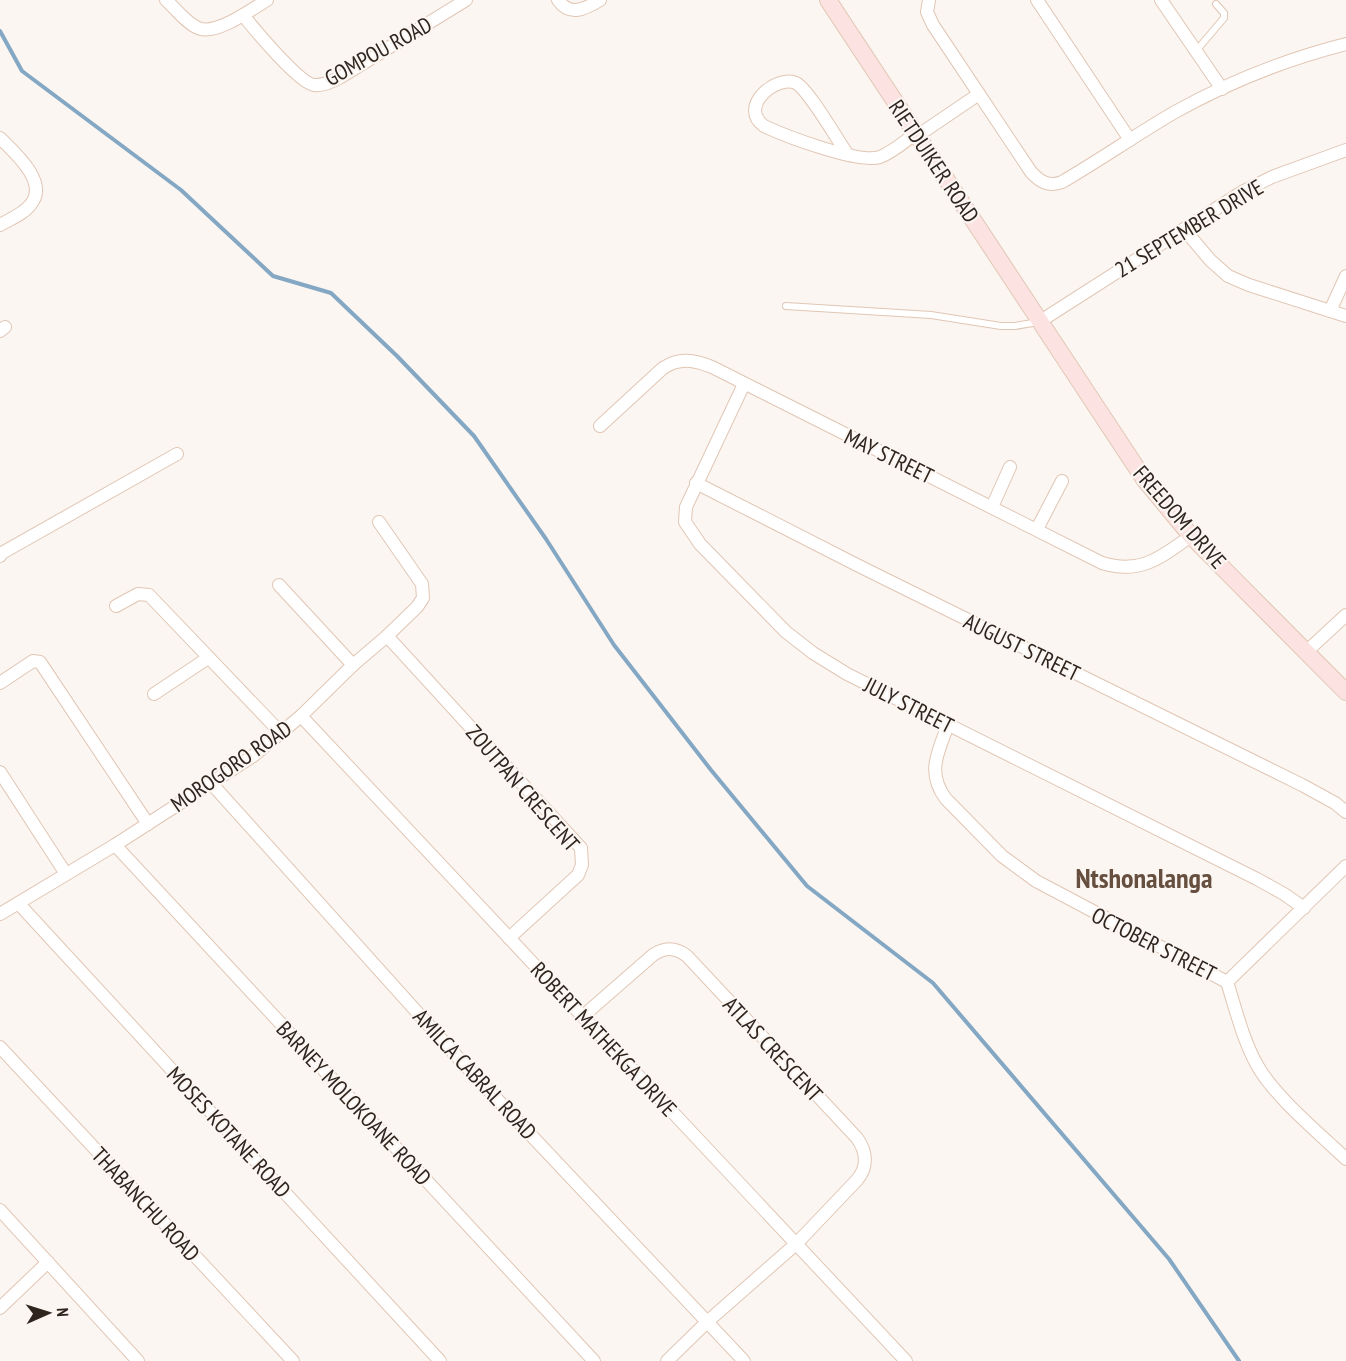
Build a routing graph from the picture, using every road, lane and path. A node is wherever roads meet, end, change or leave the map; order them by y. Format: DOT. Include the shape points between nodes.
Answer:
graph roads {
  1 [pos="166,0"];
  2 [pos="267,0"];
  3 [pos="466,0"];
  4 [pos="558,0"];
  5 [pos="600,0"];
  6 [pos="828,0"];
  7 [pos="1038,0"];
  8 [pos="1161,0"];
  9 [pos="1216,4"];
  10 [pos="928,6"];
  11 [pos="243,15"];
  12 [pos="1346,44"];
  13 [pos="1196,51"];
  14 [pos="1222,89"];
  15 [pos="979,94"];
  16 [pos="916,135"];
  17 [pos="0,138"];
  18 [pos="1130,140"];
  19 [pos="1346,150"];
  20 [pos="848,155"];
  21 [pos="0,225"];
  22 [pos="1184,229"];
  23 [pos="1346,276"];
  24 [pos="786,306"];
  25 [pos="1330,311"];
  26 [pos="1346,316"];
  27 [pos="1039,322"];
  28 [pos="744,384"];
  29 [pos="600,426"];
  30 [pos="177,454"];
  31 [pos="1010,467"];
  32 [pos="1062,481"];
  33 [pos="696,483"];
  34 [pos="992,507"];
  35 [pos="379,522"];
  36 [pos="1037,529"];
  37 [pos="1191,536"];
  38 [pos="1,553"];
  39 [pos="279,585"];
  40 [pos="116,606"];
  41 [pos="1346,615"];
  42 [pos="387,636"];
  43 [pos="1306,652"];
  44 [pos="208,658"];
  45 [pos="353,665"];
  46 [pos="0,683"];
  47 [pos="1346,692"];
  48 [pos="154,694"];
  49 [pos="301,716"];
  50 [pos="948,725"];
  51 [pos="282,733"];
  52 [pos="0,772"];
  53 [pos="211,783"];
  54 [pos="1346,812"];
  55 [pos="148,824"];
  56 [pos="115,845"];
  57 [pos="1346,866"];
  58 [pos="66,874"];
  59 [pos="19,904"];
  60 [pos="1304,908"];
  61 [pos="0,914"];
  62 [pos="509,938"];
  63 [pos="1227,982"];
  64 [pos="584,1016"];
  65 [pos="0,1047"];
  66 [pos="1346,1159"];
  67 [pos="0,1210"];
  68 [pos="796,1244"];
  69 [pos="48,1262"];
  70 [pos="0,1308"];
  71 [pos="707,1322"];
  72 [pos="138,1361"];
  73 [pos="293,1361"];
  74 [pos="440,1361"];
  75 [pos="594,1361"];
  76 [pos="667,1361"];
  77 [pos="744,1361"];
  78 [pos="906,1361"];
  1 -- 11 [label="street" via="200,29 213,29"];
  2 -- 11 [label="street"];
  3 -- 11 [label="street, GOMPOU ROAD" via="341,77 321,85 303,79"];
  4 -- 5 [label="street" via="577,11"];
  6 -- 16 [label="street, RIETDUIKER ROAD"];
  7 -- 18 [label="street"];
  8 -- 13 [label="street"];
  9 -- 13 [label="lane" via="1224,18"];
  10 -- 15 [label="street" via="933,25"];
  12 -- 14 [label="street" via="1302,56"];
  13 -- 14 [label="street"];
  14 -- 18 [label="street"];
  15 -- 16 [label="street"];
  15 -- 18 [label="street" via="1031,172 1043,182 1062,182"];
  16 -- 20 [label="street" via="881,156"];
  16 -- 27 [label="street, RIETDUIKER ROAD"];
  17 -- 21 [label="street" via="27,167 36,191 30,207"];
  19 -- 22 [label="street, 21 SEPTEMBER DRIVE" via="1272,177"];
  20 -- 20 [label="street" via="764,126 756,118 755,104 777,85 796,84 808,95"];
  22 -- 25 [label="street" via="1228,276"];
  22 -- 27 [label="street, 21 SEPTEMBER DRIVE"];
  23 -- 25 [label="street"];
  24 -- 27 [label="lane" via="931,315 1015,326"];
  25 -- 26 [label="street"];
  27 -- 37 [label="street, FREEDOM DRIVE" via="1131,461"];
  28 -- 29 [label="street, MAY STREET" via="700,362 680,360 663,368"];
  28 -- 33 [label="street, JULY STREET"];
  28 -- 34 [label="street, MAY STREET"];
  30 -- 38 [label="street"];
  31 -- 34 [label="street"];
  32 -- 36 [label="street"];
  33 -- 50 [label="street, JULY STREET" via="684,514 687,527 786,632 837,668"];
  33 -- 54 [label="street, AUGUST STREET" via="1302,785"];
  34 -- 36 [label="street, MAY STREET"];
  35 -- 42 [label="street, MOROGORO ROAD" via="419,578 423,594 417,607"];
  36 -- 37 [label="street, MAY STREET" via="1102,563 1121,567 1153,561"];
  37 -- 43 [label="street, FREEDOM DRIVE"];
  39 -- 45 [label="street"];
  40 -- 44 [label="street" via="138,594 149,595"];
  41 -- 43 [label="street"];
  42 -- 45 [label="street, MOROGORO ROAD"];
  42 -- 62 [label="street, ZOUTPAN CRESCENT" via="581,849 578,875"];
  43 -- 47 [label="street, FREEDOM DRIVE"];
  44 -- 48 [label="street"];
  44 -- 51 [label="street"];
  45 -- 49 [label="street, MOROGORO ROAD"];
  46 -- 55 [label="street" via="33,661 40,662"];
  49 -- 51 [label="street, MOROGORO ROAD"];
  49 -- 62 [label="street, ROBERT MATHEKGA DRIVE"];
  50 -- 60 [label="street, JULY STREET" via="1257,879"];
  50 -- 63 [label="street, OCTOBER STREET" via="936,762 936,782 946,799 1002,856 1063,897"];
  51 -- 53 [label="street, MOROGORO ROAD"];
  52 -- 58 [label="street"];
  53 -- 55 [label="street, MOROGORO ROAD"];
  53 -- 71 [label="street, AMILCA CABRAL ROAD" via="461,1061"];
  55 -- 56 [label="street, MOROGORO ROAD"];
  56 -- 58 [label="street, MOROGORO ROAD"];
  56 -- 75 [label="street, BARNEY MOLOKOANE ROAD"];
  57 -- 60 [label="street"];
  58 -- 59 [label="street, MOROGORO ROAD"];
  59 -- 61 [label="street, MOROGORO ROAD"];
  59 -- 74 [label="street, MOSES KOTANE ROAD"];
  60 -- 63 [label="street"];
  62 -- 64 [label="street, ROBERT MATHEKGA DRIVE"];
  63 -- 66 [label="street, OCTOBER STREET" via="1257,1066 1278,1093"];
  64 -- 68 [label="street, ROBERT MATHEKGA DRIVE"];
  64 -- 68 [label="street, ATLAS CRESCENT" via="653,955 663,949 682,952 857,1138 864,1149 861,1175"];
  65 -- 73 [label="street, THABANCHU ROAD"];
  67 -- 69 [label="street"];
  68 -- 71 [label="street, ATLAS CRESCENT"];
  68 -- 78 [label="street, ROBERT MATHEKGA DRIVE"];
  69 -- 70 [label="street"];
  69 -- 72 [label="street"];
  71 -- 76 [label="street, ATLAS CRESCENT"];
  71 -- 77 [label="street, AMILCA CABRAL ROAD"];
}
